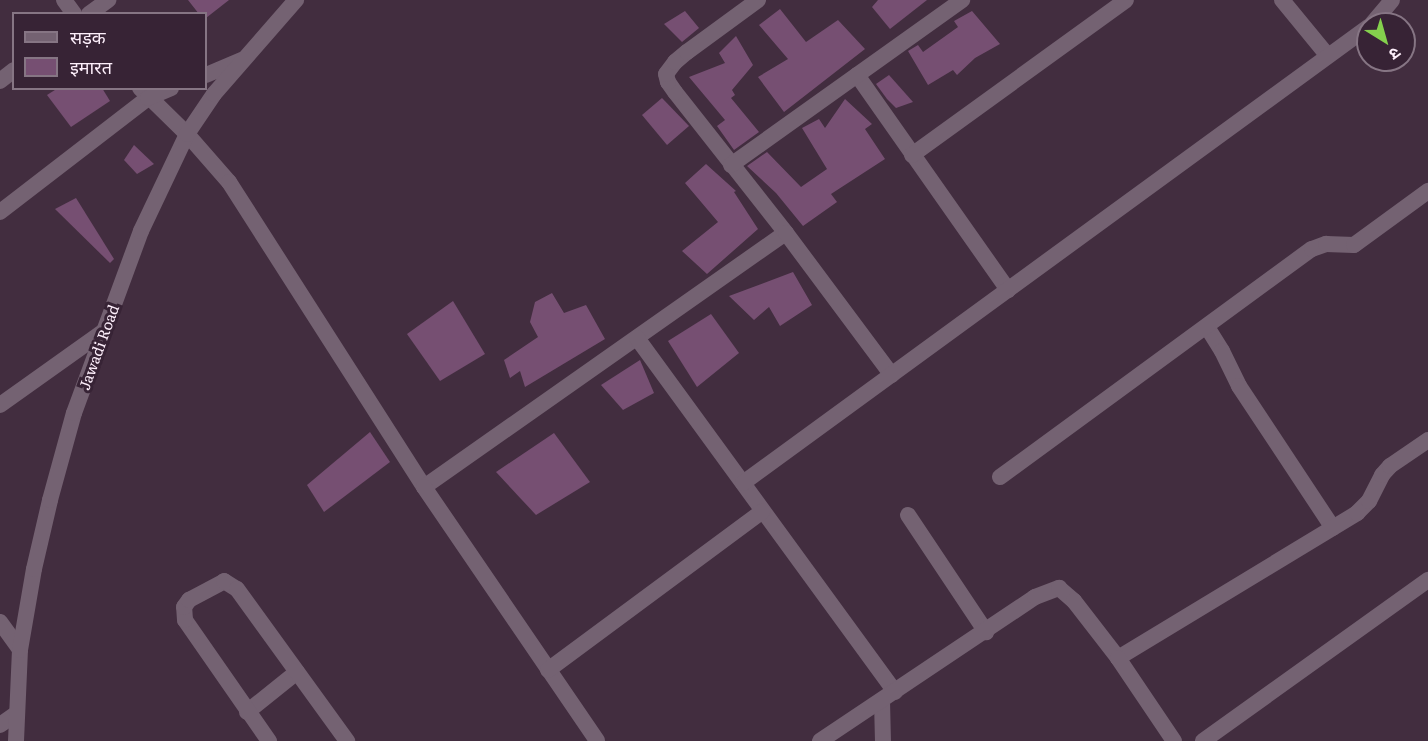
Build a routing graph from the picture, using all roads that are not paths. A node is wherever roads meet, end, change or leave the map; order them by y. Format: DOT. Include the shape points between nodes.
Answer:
graph roads {
  1 [pos="64,0"];
  2 [pos="108,0"];
  3 [pos="296,0"];
  4 [pos="758,0"];
  5 [pos="962,0"];
  6 [pos="1126,0"];
  7 [pos="1282,0"];
  8 [pos="1392,0"];
  9 [pos="73,12"];
  10 [pos="92,12"];
  11 [pos="1382,12"];
  12 [pos="1356,36"];
  13 [pos="1328,56"];
  14 [pos="242,60"];
  15 [pos="12,72"];
  16 [pos="207,75"];
  17 [pos="857,75"];
  18 [pos="0,81"];
  19 [pos="160,90"];
  20 [pos="144,93"];
  21 [pos="187,134"];
  22 [pos="912,155"];
  23 [pos="732,165"];
  24 [pos="1428,191"];
  25 [pos="0,212"];
  26 [pos="786,233"];
  27 [pos="1008,290"];
  28 [pos="1207,327"];
  29 [pos="104,331"];
  30 [pos="637,338"];
  31 [pos="892,375"];
  32 [pos="0,405"];
  33 [pos="1428,440"];
  34 [pos="1000,477"];
  35 [pos="743,483"];
  36 [pos="424,487"];
  37 [pos="763,511"];
  38 [pos="908,515"];
  39 [pos="1333,528"];
  40 [pos="1428,580"];
  41 [pos="0,622"];
  42 [pos="986,632"];
  43 [pos="20,650"];
  44 [pos="1118,658"];
  45 [pos="548,670"];
  46 [pos="297,672"];
  47 [pos="888,696"];
  48 [pos="247,712"];
  49 [pos="16,714"];
  50 [pos="0,725"];
  51 [pos="16,741"];
  52 [pos="268,741"];
  53 [pos="347,741"];
  54 [pos="597,741"];
  55 [pos="820,741"];
  56 [pos="883,741"];
  57 [pos="1174,741"];
  58 [pos="1203,741"];
  1 -- 9 [label="street"];
  2 -- 10 [label="street"];
  3 -- 14 [label="street, Jawadi Road"];
  4 -- 23 [label="street" via="681,57 666,74 668,82"];
  5 -- 17 [label="street"];
  6 -- 22 [label="street"];
  7 -- 13 [label="street"];
  8 -- 11 [label="street"];
  12 -- 13 [label="street"];
  13 -- 27 [label="street"];
  14 -- 16 [label="street"];
  14 -- 21 [label="street, Jawadi Road"];
  15 -- 18 [label="street"];
  17 -- 22 [label="street"];
  17 -- 23 [label="street"];
  19 -- 20 [label="street"];
  20 -- 21 [label="street"];
  20 -- 25 [label="street"];
  21 -- 29 [label="street, Jawadi Road" via="141,231"];
  21 -- 36 [label="street" via="224,176"];
  22 -- 27 [label="street"];
  23 -- 26 [label="street"];
  24 -- 28 [label="street" via="1354,245 1326,244 1312,249"];
  26 -- 30 [label="street"];
  26 -- 31 [label="street"];
  27 -- 31 [label="street"];
  28 -- 34 [label="street"];
  28 -- 39 [label="street" via="1239,386"];
  29 -- 32 [label="street"];
  29 -- 43 [label="street, Jawadi Road" via="74,413 50,500"];
  30 -- 35 [label="street"];
  30 -- 36 [label="street"];
  31 -- 35 [label="street"];
  33 -- 39 [label="street" via="1390,466 1362,509"];
  35 -- 37 [label="street"];
  36 -- 45 [label="street"];
  37 -- 45 [label="street"];
  37 -- 47 [label="street"];
  38 -- 42 [label="street"];
  39 -- 44 [label="street"];
  40 -- 58 [label="street"];
  41 -- 43 [label="street"];
  42 -- 44 [label="street" via="1035,597 1059,588 1074,601"];
  42 -- 47 [label="street"];
  43 -- 49 [label="street, Jawadi Road"];
  44 -- 57 [label="street"];
  45 -- 54 [label="street"];
  46 -- 48 [label="street"];
  46 -- 48 [label="street" via="228,582 216,584 189,600 184,607 185,620"];
  46 -- 53 [label="street"];
  47 -- 55 [label="street"];
  47 -- 56 [label="street"];
  48 -- 52 [label="street"];
  49 -- 50 [label="street"];
  49 -- 51 [label="street, Jawadi Road"];
}
